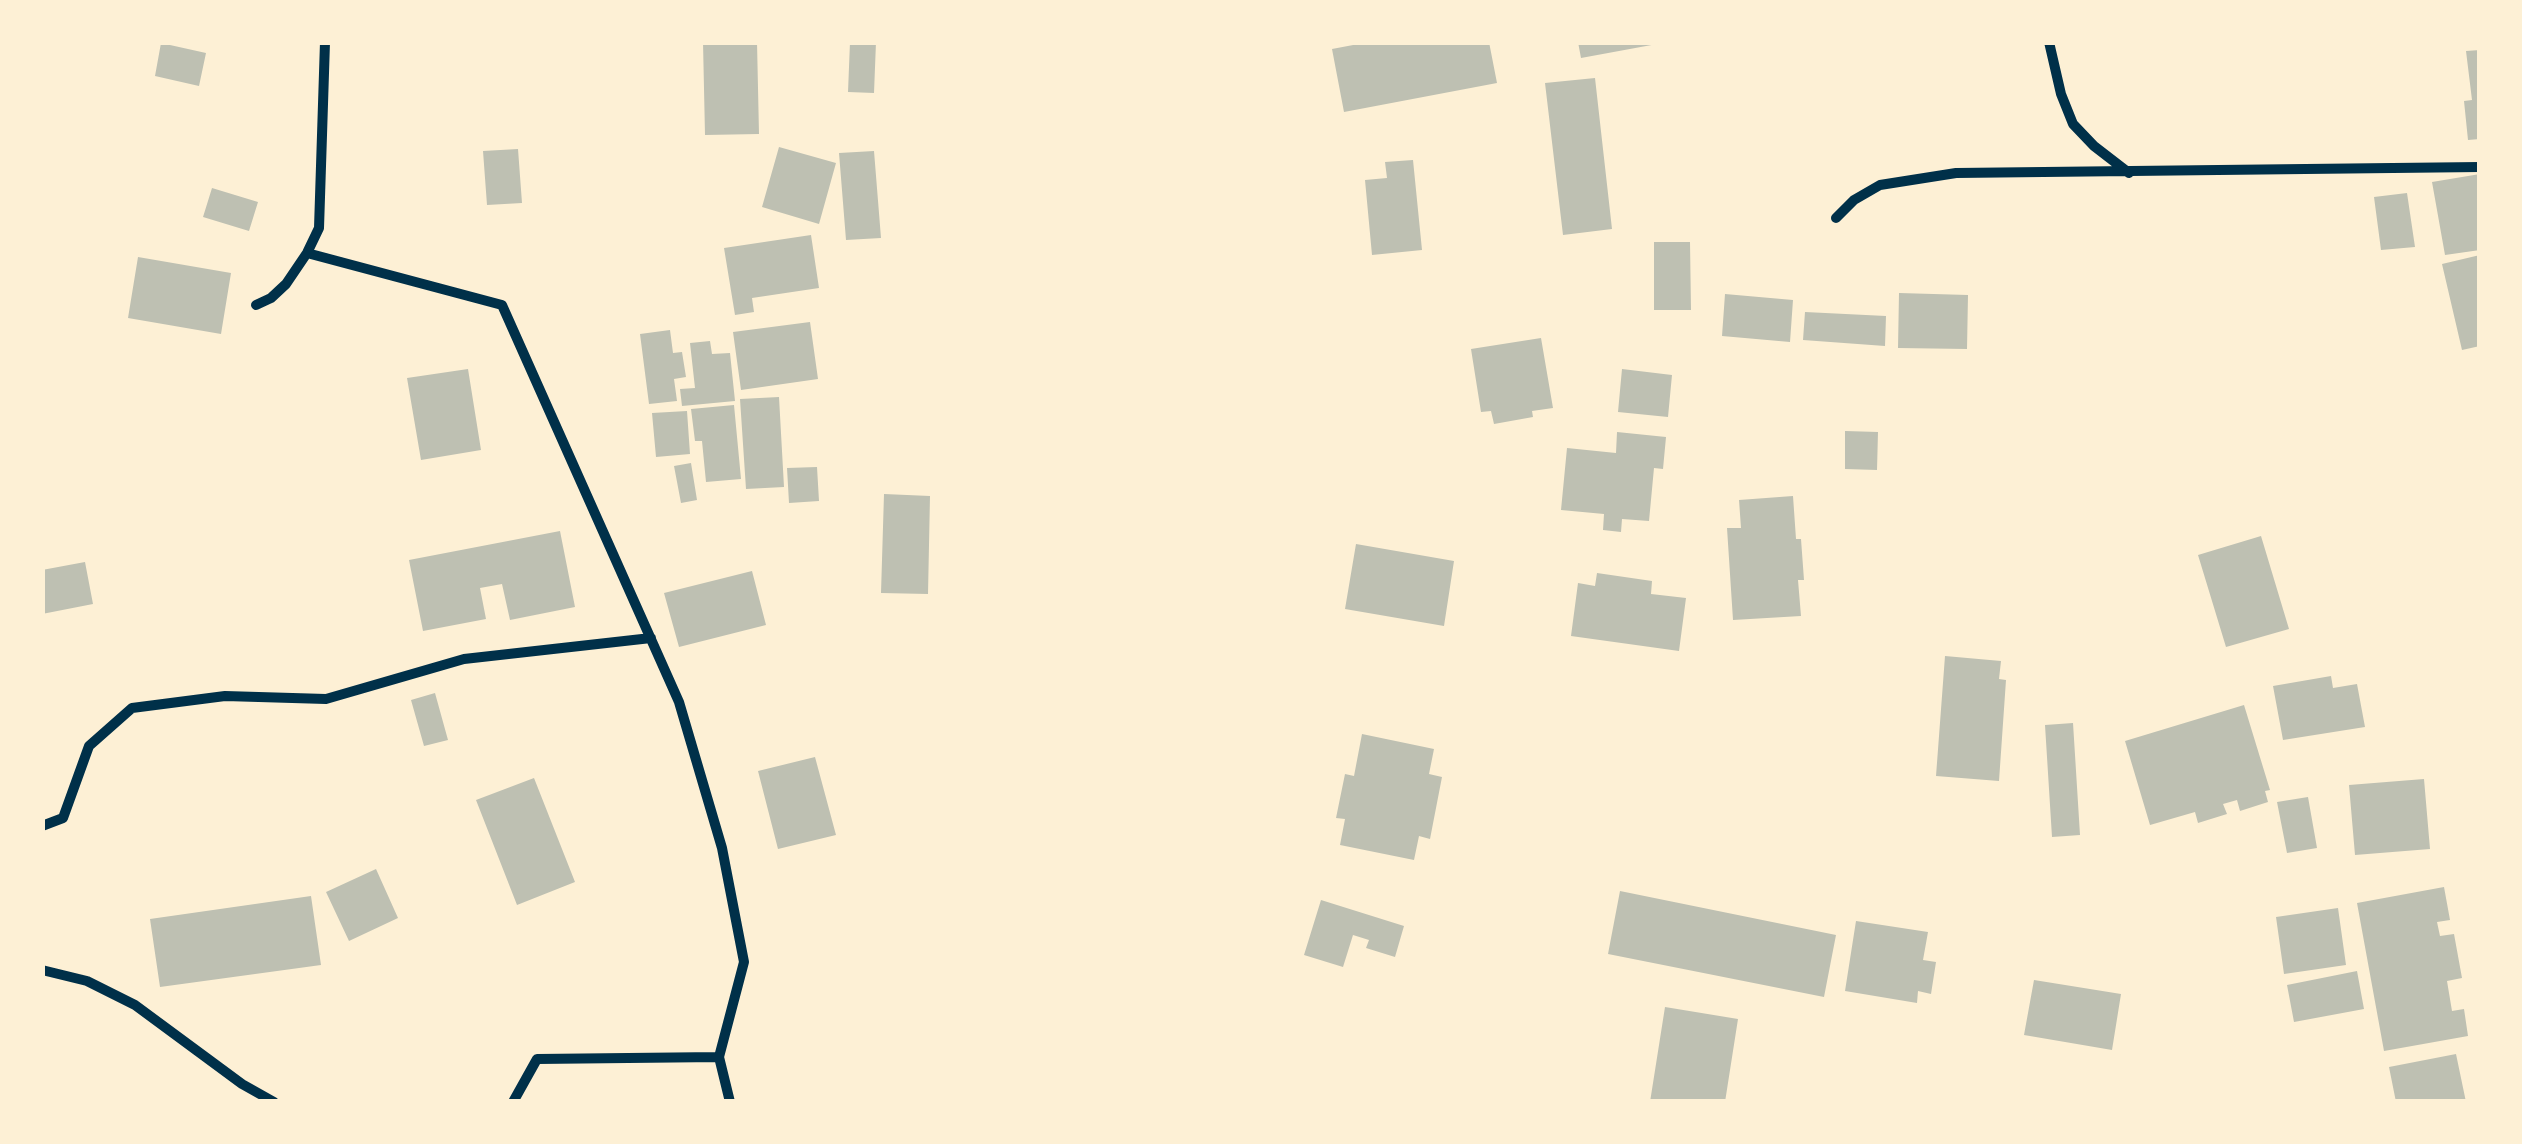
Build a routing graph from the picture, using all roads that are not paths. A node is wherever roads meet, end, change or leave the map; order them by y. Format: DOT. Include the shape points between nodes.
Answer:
graph roads {
  1 [pos="325,42"];
  2 [pos="2049,42"];
  3 [pos="2480,167"];
  4 [pos="2130,173"];
  5 [pos="1836,218"];
  6 [pos="308,253"];
  7 [pos="256,305"];
  8 [pos="651,638"];
  9 [pos="42,826"];
  10 [pos="42,970"];
  11 [pos="719,1057"];
  12 [pos="274,1102"];
  13 [pos="513,1102"];
  14 [pos="730,1102"];
  1 -- 6 [label="street" via="322,198"];
  2 -- 4 [label="street" via="2073,124"];
  3 -- 4 [label="street"];
  4 -- 5 [label="street" via="1915,178 1880,186"];
  6 -- 7 [label="street" via="286,284"];
  6 -- 8 [label="street" via="502,305"];
  8 -- 9 [label="street" via="464,658 326,699 226,696 132,708 89,746 63,818"];
  8 -- 11 [label="street" via="680,702 722,848 744,962"];
  10 -- 12 [label="street" via="135,1005"];
  11 -- 13 [label="street" via="537,1058"];
  11 -- 14 [label="street"];
}
